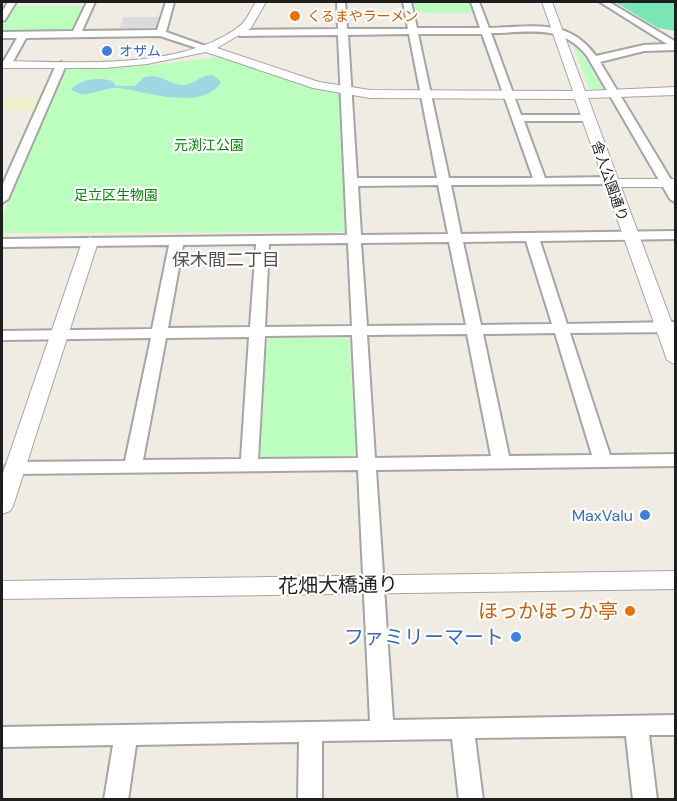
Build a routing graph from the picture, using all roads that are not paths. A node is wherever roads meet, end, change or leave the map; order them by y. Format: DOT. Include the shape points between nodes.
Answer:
graph roads {
  1 [pos="12,2"];
  2 [pos="90,2"];
  3 [pos="170,2"];
  4 [pos="261,2"];
  5 [pos="341,2"];
  6 [pos="407,2"];
  7 [pos="475,2"];
  8 [pos="547,2"];
  9 [pos="553,2"];
  10 [pos="603,2"];
  11 [pos="2,18"];
  12 [pos="558,30"];
  13 [pos="485,31"];
  14 [pos="344,32"];
  15 [pos="413,32"];
  16 [pos="161,33"];
  17 [pos="240,33"];
  18 [pos="76,34"];
  19 [pos="2,35"];
  20 [pos="23,35"];
  21 [pos="675,47"];
  22 [pos="206,48"];
  23 [pos="594,60"];
  24 [pos="4,65"];
  25 [pos="61,65"];
  26 [pos="346,91"];
  27 [pos="675,92"];
  28 [pos="613,94"];
  29 [pos="508,95"];
  30 [pos="580,95"];
  31 [pos="427,96"];
  32 [pos="517,118"];
  33 [pos="588,118"];
  34 [pos="540,181"];
  35 [pos="353,182"];
  36 [pos="611,182"];
  37 [pos="445,183"];
  38 [pos="670,183"];
  39 [pos="4,185"];
  40 [pos="2,199"];
  41 [pos="675,200"];
  42 [pos="629,235"];
  43 [pos="675,235"];
  44 [pos="456,237"];
  45 [pos="532,237"];
  46 [pos="355,238"];
  47 [pos="263,239"];
  48 [pos="177,241"];
  49 [pos="90,242"];
  50 [pos="2,243"];
  51 [pos="669,327"];
  52 [pos="562,328"];
  53 [pos="475,329"];
  54 [pos="259,332"];
  55 [pos="358,332"];
  56 [pos="159,334"];
  57 [pos="58,335"];
  58 [pos="2,336"];
  59 [pos="675,360"];
  60 [pos="675,460"];
  61 [pos="501,461"];
  62 [pos="603,461"];
  63 [pos="367,464"];
  64 [pos="249,465"];
  65 [pos="133,467"];
  66 [pos="13,468"];
  67 [pos="2,506"];
  68 [pos="675,580"];
  69 [pos="374,584"];
  70 [pos="2,590"];
  71 [pos="636,725"];
  72 [pos="675,725"];
  73 [pos="462,729"];
  74 [pos="382,730"];
  75 [pos="311,732"];
  76 [pos="126,734"];
  77 [pos="2,737"];
  78 [pos="116,800"];
  79 [pos="310,800"];
  80 [pos="471,800"];
  81 [pos="645,800"];
  1 -- 11 [label="street"];
  2 -- 18 [label="street"];
  3 -- 16 [label="street"];
  4 -- 17 [label="street" via="254,21"];
  5 -- 14 [label="street"];
  6 -- 15 [label="street"];
  7 -- 13 [label="street"];
  8 -- 9 [label="street"];
  8 -- 12 [label="street, 舎人公園通り"];
  10 -- 21 [label="street"];
  12 -- 13 [label="street"];
  12 -- 23 [label="street" via="579,39"];
  12 -- 30 [label="street, 舎人公園通り"];
  13 -- 15 [label="street"];
  13 -- 29 [label="street"];
  14 -- 15 [label="street"];
  14 -- 17 [label="street"];
  14 -- 26 [label="street"];
  15 -- 31 [label="street"];
  16 -- 18 [label="street"];
  16 -- 22 [label="street"];
  17 -- 22 [label="street"];
  18 -- 20 [label="street"];
  19 -- 20 [label="street"];
  20 -- 24 [label="street"];
  21 -- 23 [label="street" via="644,48"];
  22 -- 25 [label="street" via="132,63"];
  22 -- 26 [label="street"];
  23 -- 28 [label="street"];
  24 -- 25 [label="street"];
  25 -- 39 [label="street"];
  26 -- 31 [label="street"];
  26 -- 35 [label="street"];
  27 -- 28 [label="street"];
  28 -- 30 [label="street"];
  28 -- 38 [label="street"];
  29 -- 30 [label="street"];
  29 -- 31 [label="street"];
  29 -- 32 [label="street"];
  30 -- 33 [label="street, 舎人公園通り"];
  31 -- 37 [label="street"];
  32 -- 33 [label="street"];
  32 -- 34 [label="street"];
  33 -- 36 [label="street, 舎人公園通り"];
  34 -- 36 [label="street"];
  34 -- 37 [label="street"];
  35 -- 37 [label="street"];
  35 -- 46 [label="street"];
  36 -- 38 [label="street"];
  36 -- 42 [label="street, 舎人公園通り"];
  37 -- 44 [label="street"];
  38 -- 41 [label="street"];
  39 -- 40 [label="street"];
  42 -- 43 [label="street"];
  42 -- 45 [label="street"];
  42 -- 51 [label="street, 舎人公園通り"];
  44 -- 45 [label="street"];
  44 -- 46 [label="street"];
  44 -- 53 [label="street"];
  45 -- 52 [label="street"];
  46 -- 47 [label="street"];
  46 -- 55 [label="street"];
  47 -- 48 [label="street"];
  47 -- 54 [label="street"];
  48 -- 49 [label="street"];
  48 -- 56 [label="street"];
  49 -- 50 [label="street"];
  49 -- 57 [label="street"];
  51 -- 52 [label="street"];
  51 -- 59 [label="street, 舎人公園通り"];
  52 -- 53 [label="street"];
  52 -- 62 [label="street"];
  53 -- 55 [label="street"];
  53 -- 61 [label="street"];
  54 -- 55 [label="street"];
  54 -- 56 [label="street"];
  54 -- 64 [label="street"];
  55 -- 63 [label="street"];
  56 -- 57 [label="street"];
  56 -- 65 [label="street"];
  57 -- 58 [label="street"];
  57 -- 66 [label="street"];
  60 -- 62 [label="street"];
  61 -- 62 [label="street"];
  61 -- 63 [label="street"];
  63 -- 64 [label="street"];
  63 -- 69 [label="street"];
  64 -- 65 [label="street"];
  65 -- 66 [label="street"];
  66 -- 67 [label="street"];
  68 -- 69 [label="street, 花畑大橋通り"];
  69 -- 70 [label="street, 花畑大橋通り"];
  69 -- 74 [label="street"];
  71 -- 72 [label="street"];
  71 -- 73 [label="street"];
  71 -- 81 [label="street"];
  73 -- 74 [label="street"];
  73 -- 80 [label="street"];
  74 -- 75 [label="street"];
  75 -- 76 [label="street"];
  75 -- 79 [label="street"];
  76 -- 77 [label="street"];
  76 -- 78 [label="street"];
}
